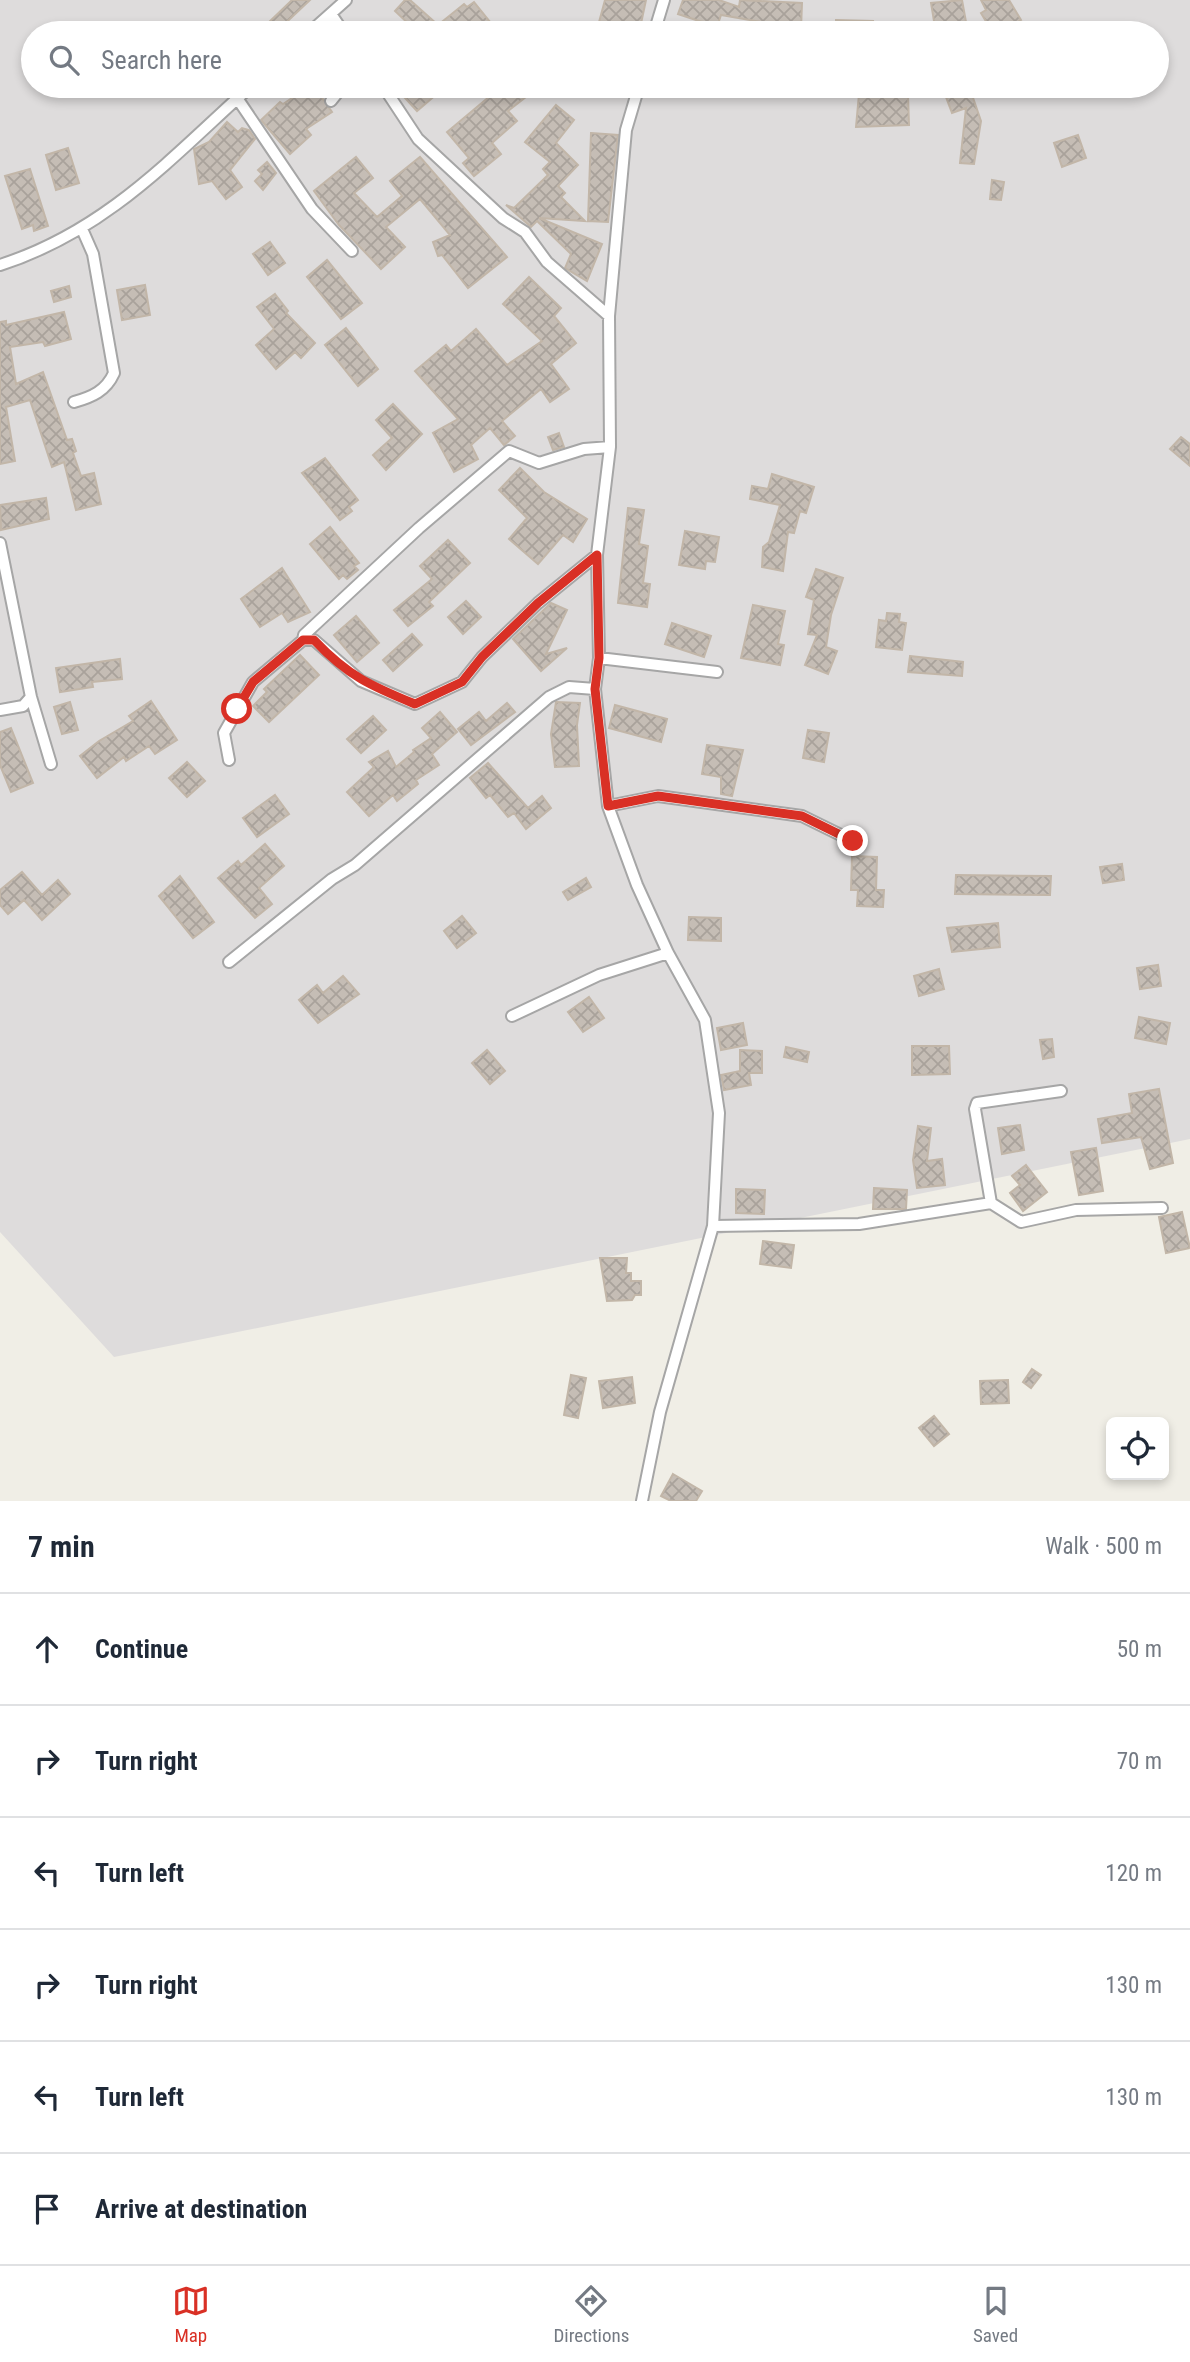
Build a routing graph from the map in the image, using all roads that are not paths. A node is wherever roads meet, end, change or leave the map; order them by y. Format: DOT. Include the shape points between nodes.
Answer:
graph roads {
  1 [pos="346,0"];
  2 [pos="664,0"];
  3 [pos="331,14"];
  4 [pos="323,21"];
  5 [pos="336,21"];
  6 [pos="658,21"];
  7 [pos="391,98"];
  8 [pos="635,98"];
  9 [pos="237,99"];
  10 [pos="82,229"];
  11 [pos="352,251"];
  12 [pos="0,265"];
  13 [pos="609,316"];
  14 [pos="74,402"];
  15 [pos="610,447"];
  16 [pos="0,542"];
  17 [pos="597,555"];
  18 [pos="303,640"];
  19 [pos="599,658"];
  20 [pos="717,672"];
  21 [pos="595,689"];
  22 [pos="31,697"];
  23 [pos="0,710"];
  24 [pos="229,760"];
  25 [pos="51,764"];
  26 [pos="608,806"];
  27 [pos="853,841"];
  28 [pos="668,953"];
  29 [pos="229,962"];
  30 [pos="512,1016"];
  31 [pos="1061,1091"];
  32 [pos="991,1203"];
  33 [pos="1162,1208"];
  34 [pos="713,1226"];
  35 [pos="642,1501"];
  1 -- 3 [label="street"];
  2 -- 6 [label="street"];
  3 -- 4 [label="street"];
  3 -- 5 [label="street"];
  7 -- 13 [label="street" via="418,139 503,218 525,232 547,262"];
  8 -- 13 [label="street" via="626,130"];
  9 -- 10 [label="street" via="122,204"];
  9 -- 11 [label="street" via="312,209"];
  10 -- 12 [label="street" via="30,256"];
  10 -- 14 [label="street" via="93,254 114,373 109,385"];
  13 -- 15 [label="street"];
  15 -- 17 [label="street"];
  15 -- 18 [label="street" via="584,449 538,463 509,451 419,528"];
  16 -- 22 [label="street"];
  17 -- 18 [label="street" via="538,603 462,682 415,704 361,681 314,640"];
  17 -- 19 [label="street"];
  18 -- 24 [label="street" via="253,682 224,733"];
  19 -- 20 [label="street"];
  19 -- 21 [label="street"];
  21 -- 26 [label="street"];
  21 -- 29 [label="street" via="569,687 549,697 355,865"];
  22 -- 23 [label="street" via="23,706"];
  22 -- 25 [label="street"];
  26 -- 27 [label="street" via="658,796 802,816"];
  26 -- 28 [label="street"];
  28 -- 30 [label="street" via="599,975"];
  28 -- 34 [label="street" via="705,1020 719,1113"];
  31 -- 32 [label="street" via="977,1103"];
  32 -- 33 [label="street" via="1021,1222 1076,1210"];
  32 -- 34 [label="street" via="859,1224"];
  34 -- 35 [label="street" via="660,1412"];
}
